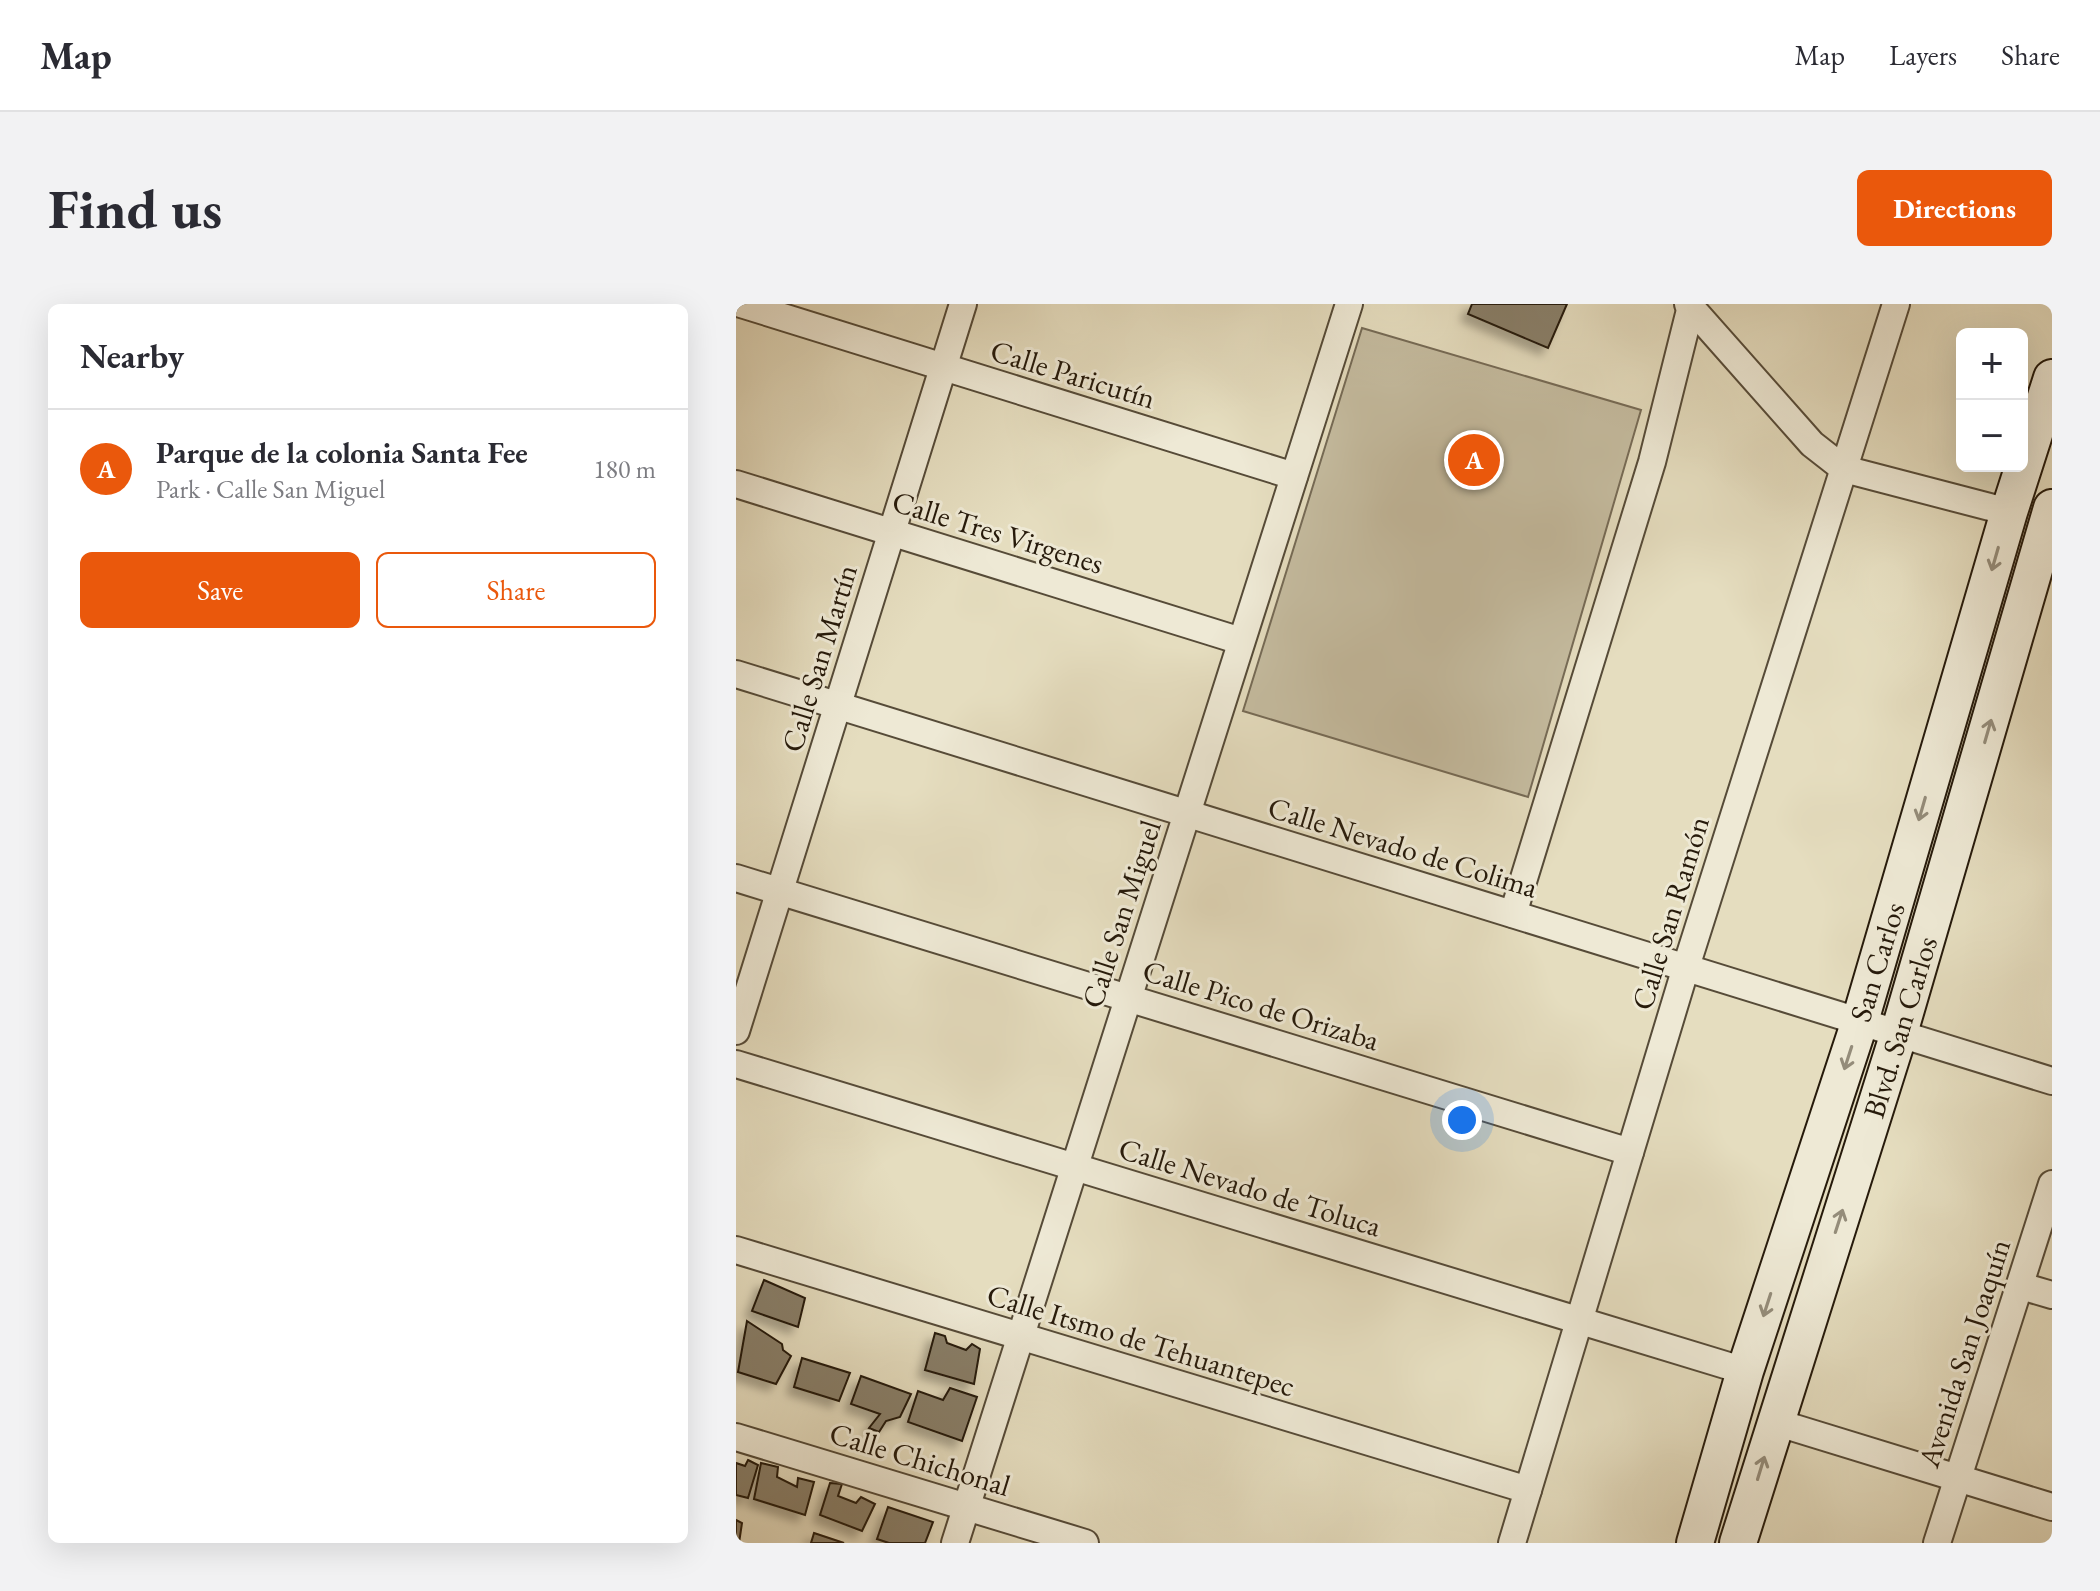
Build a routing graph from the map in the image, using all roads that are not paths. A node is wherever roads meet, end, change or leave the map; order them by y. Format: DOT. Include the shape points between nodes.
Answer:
graph roads {
  1 [pos="741,304"];
  2 [pos="963,304"];
  3 [pos="1349,304"];
  4 [pos="1896,304"];
  5 [pos="1690,305"];
  6 [pos="943,367"];
  7 [pos="2052,378"];
  8 [pos="1844,469"];
  9 [pos="1294,476"];
  10 [pos="736,484"];
  11 [pos="2009,512"];
  12 [pos="2051,517"];
  13 [pos="891,533"];
  14 [pos="1241,641"];
  15 [pos="736,674"];
  16 [pos="837,706"];
  17 [pos="1187,813"];
  18 [pos="736,878"];
  19 [pos="779,891"];
  20 [pos="1513,914"];
  21 [pos="1686,967"];
  22 [pos="1128,998"];
  23 [pos="1860,1021"];
  24 [pos="736,1031"];
  25 [pos="1899,1033"];
  26 [pos="736,1064"];
  27 [pos="2052,1081"];
  28 [pos="1630,1152"];
  29 [pos="1075,1167"];
  30 [pos="2052,1184"];
  31 [pos="736,1250"];
  32 [pos="2021,1286"];
  33 [pos="2052,1295"];
  34 [pos="1580,1321"];
  35 [pos="1021,1336"];
  36 [pos="1745,1371"];
  37 [pos="1775,1422"];
  38 [pos="736,1437"];
  39 [pos="1957,1478"];
  40 [pos="1528,1490"];
  41 [pos="967,1507"];
  42 [pos="2052,1507"];
  43 [pos="955,1543"];
  44 [pos="1085,1543"];
  45 [pos="1512,1543"];
  46 [pos="1695,1543"];
  47 [pos="1738,1543"];
  48 [pos="1937,1543"];
  1 -- 6 [label="street, Calle Paricutín"];
  2 -- 6 [label="street, Calle San Martín"];
  3 -- 9 [label="street, Calle San Miguel"];
  4 -- 8 [label="street, Calle San Ramón"];
  5 -- 8 [label="street" via="1812,444"];
  5 -- 20 [label="street" via="1652,462"];
  6 -- 9 [label="street, Calle Paricutín"];
  6 -- 13 [label="street, Calle San Martín"];
  7 -- 11 [label="main road, San Carlos"];
  8 -- 11 [label="street"];
  8 -- 21 [label="street, Calle San Ramón"];
  9 -- 14 [label="street, Calle San Miguel"];
  10 -- 13 [label="street, Calle Tres Virgenes"];
  11 -- 23 [label="main road, San Carlos, one-way"];
  25 -- 12 [label="main road, Blvd. San Carlos, one-way"];
  13 -- 14 [label="street, Calle Tres Virgenes"];
  13 -- 16 [label="street, Calle San Martín"];
  14 -- 17 [label="street, Calle San Miguel"];
  15 -- 16 [label="street, Calle Nevado de Colima"];
  16 -- 17 [label="street, Calle Nevado de Colima"];
  16 -- 19 [label="street, Calle San Martín"];
  17 -- 20 [label="street, Calle Nevado de Colima"];
  17 -- 22 [label="street, Calle San Miguel"];
  18 -- 19 [label="street, Calle Pico de Orizaba"];
  19 -- 22 [label="street, Calle Pico de Orizaba"];
  19 -- 24 [label="street, Calle San Martín"];
  20 -- 21 [label="street, Calle Nevado de Colima"];
  21 -- 23 [label="street, Calle Nevado de Colima"];
  21 -- 28 [label="street, Calle San Ramón"];
  22 -- 28 [label="street, Calle Pico de Orizaba"];
  22 -- 29 [label="street, Calle San Miguel"];
  23 -- 25 [label="street, Calle Nevado de Colima"];
  23 -- 36 [label="main road, San Carlos, one-way"];
  25 -- 27 [label="street, Calle Nevado de Colima"];
  37 -- 25 [label="main road, Blvd. San Carlos, one-way"];
  26 -- 29 [label="street, Calle Nevado de Toluca"];
  28 -- 34 [label="street, Calle San Ramón"];
  29 -- 34 [label="street, Calle Nevado de Toluca"];
  29 -- 35 [label="street, Calle San Miguel"];
  30 -- 32 [label="street, Avenida San Joaquín"];
  31 -- 35 [label="street, Calle Itsmo de Tehuantepec"];
  32 -- 33 [label="street"];
  32 -- 39 [label="street, Avenida San Joaquín"];
  34 -- 36 [label="street, Calle Nevado de Toluca"];
  34 -- 40 [label="street, Calle San Ramón"];
  35 -- 40 [label="street, Calle Itsmo de Tehuantepec"];
  35 -- 41 [label="street, Calle San Miguel"];
  36 -- 46 [label="main road, San Carlos"];
  37 -- 39 [label="street"];
  47 -- 37 [label="main road, Blvd. San Carlos, one-way"];
  38 -- 41 [label="street, Calle Chichonal"];
  39 -- 42 [label="street"];
  39 -- 48 [label="street, Avenida San Joaquín"];
  40 -- 45 [label="street, Calle San Ramón"];
  41 -- 43 [label="street, Calle San Miguel"];
  41 -- 44 [label="street, Calle Chichonal"];
}
